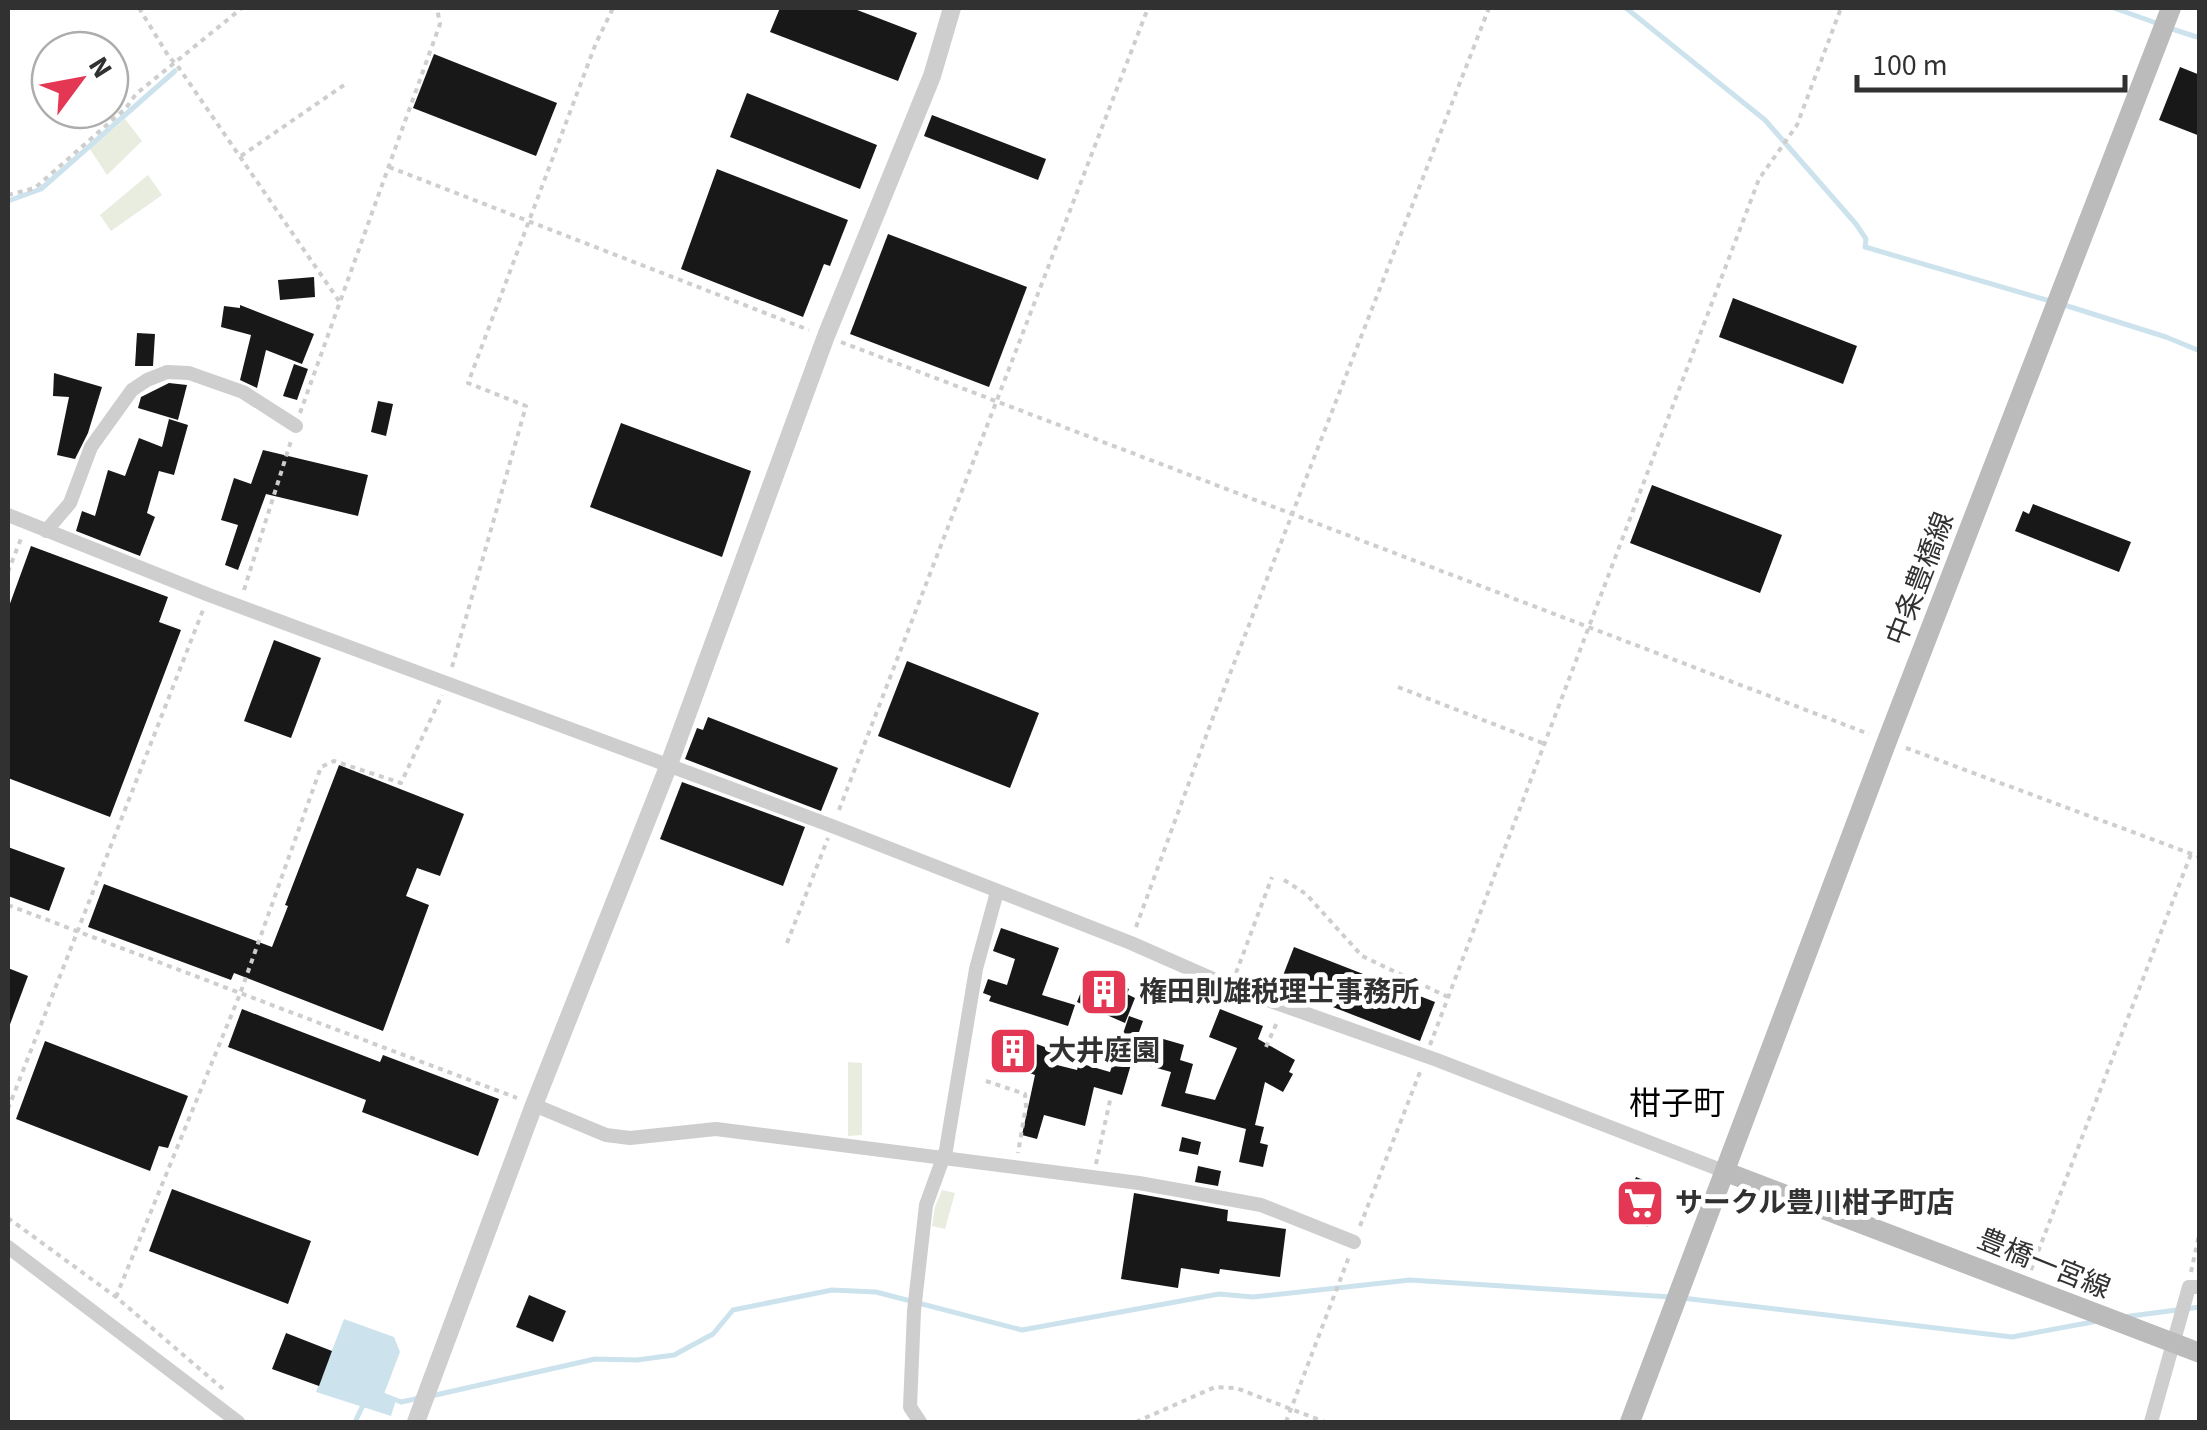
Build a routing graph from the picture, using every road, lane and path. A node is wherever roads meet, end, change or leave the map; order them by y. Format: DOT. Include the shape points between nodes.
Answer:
graph roads {
  1 [pos="139,8"];
  2 [pos="242,8"];
  3 [pos="437,8"];
  4 [pos="613,8"];
  5 [pos="952,8"];
  6 [pos="1148,8"];
  7 [pos="1489,8"];
  8 [pos="1841,8"];
  9 [pos="2168,20"];
  10 [pos="174,62"];
  11 [pos="344,86"];
  12 [pos="240,157"];
  13 [pos="389,167"];
  14 [pos="8,195"];
  15 [pos="530,223"];
  16 [pos="340,302"];
  17 [pos="826,336"];
  18 [pos="997,400"];
  19 [pos="296,426"];
  20 [pos="1294,514"];
  21 [pos="8,515"];
  22 [pos="27,523"];
  23 [pos="46,531"];
  24 [pos="8,572"];
  25 [pos="209,594"];
  26 [pos="239,604"];
  27 [pos="1590,627"];
  28 [pos="448,682"];
  29 [pos="1398,687"];
  30 [pos="1888,740"];
  31 [pos="1545,744"];
  32 [pos="668,767"];
  33 [pos="832,826"];
  34 [pos="2191,854"];
  35 [pos="2200,857"];
  36 [pos="1272,877"];
  37 [pos="1284,880"];
  38 [pos="997,892"];
  39 [pos="8,905"];
  40 [pos="78,932"];
  41 [pos="788,942"];
  42 [pos="1130,943"];
  43 [pos="1231,987"];
  44 [pos="240,994"];
  45 [pos="1448,997"];
  46 [pos="1284,1006"];
  47 [pos="1266,1047"];
  48 [pos="1426,1057"];
  49 [pos="986,1080"];
  50 [pos="1110,1096"];
  51 [pos="534,1105"];
  52 [pos="8,1109"];
  53 [pos="1018,1155"];
  54 [pos="943,1158"];
  55 [pos="1096,1164"];
  56 [pos="1726,1172"];
  57 [pos="8,1218"];
  58 [pos="2200,1230"];
  59 [pos="1354,1242"];
  60 [pos="8,1247"];
  61 [pos="2026,1284"];
  62 [pos="2192,1290"];
  63 [pos="116,1297"];
  64 [pos="2172,1342"];
  65 [pos="2200,1353"];
  66 [pos="230,1396"];
  67 [pos="1291,1410"];
  68 [pos="1637,1420"];
  69 [pos="238,1422"];
  70 [pos="416,1422"];
  71 [pos="920,1422"];
  72 [pos="1136,1422"];
  73 [pos="1286,1422"];
  74 [pos="1325,1422"];
  75 [pos="2151,1422"];
  1 -- 10 [label="path"];
  2 -- 10 [label="path"];
  3 -- 13 [label="path" via="440,24"];
  4 -- 15 [label="path"];
  5 -- 17 [label="street" via="932,76"];
  6 -- 18 [label="path"];
  7 -- 20 [label="path"];
  8 -- 27 [label="path" via="1796,125 1760,178"];
  9 -- 30 [label="main road, 中条豊橋線"];
  10 -- 12 [label="path"];
  10 -- 14 [label="path" via="35,188"];
  11 -- 12 [label="path"];
  12 -- 16 [label="path"];
  13 -- 15 [label="path"];
  13 -- 16 [label="path"];
  15 -- 17 [label="path"];
  15 -- 28 [label="path" via="468,383 526,406"];
  16 -- 19 [label="path"];
  17 -- 18 [label="path"];
  17 -- 32 [label="street"];
  18 -- 20 [label="path"];
  18 -- 33 [label="path"];
  19 -- 23 [label="street" via="243,392 188,373 147,380 132,390 91,447 70,503"];
  19 -- 26 [label="path"];
  20 -- 27 [label="path"];
  20 -- 42 [label="path"];
  21 -- 22 [label="street"];
  22 -- 23 [label="street"];
  22 -- 24 [label="path"];
  23 -- 25 [label="street"];
  25 -- 26 [label="street"];
  25 -- 40 [label="path"];
  26 -- 28 [label="street"];
  27 -- 30 [label="path"];
  27 -- 31 [label="path"];
  28 -- 32 [label="street"];
  28 -- 44 [label="path" via="401,783 334,761 321,767"];
  29 -- 31 [label="path"];
  30 -- 34 [label="path"];
  30 -- 56 [label="main road, 中条豊橋線"];
  31 -- 45 [label="path"];
  32 -- 33 [label="street"];
  32 -- 51 [label="street"];
  33 -- 38 [label="street"];
  33 -- 41 [label="path"];
  34 -- 35 [label="path"];
  34 -- 61 [label="path"];
  36 -- 43 [label="path"];
  37 -- 45 [label="path" via="1306,894 1362,956"];
  38 -- 42 [label="street"];
  38 -- 54 [label="street" via="976,969"];
  39 -- 40 [label="path"];
  40 -- 44 [label="path"];
  40 -- 52 [label="path"];
  42 -- 43 [label="street"];
  43 -- 46 [label="street"];
  44 -- 51 [label="path"];
  44 -- 63 [label="path"];
  45 -- 48 [label="path"];
  46 -- 47 [label="path"];
  46 -- 48 [label="street"];
  48 -- 56 [label="street"];
  48 -- 59 [label="path"];
  49 -- 53 [label="path" via="1024,1094"];
  50 -- 55 [label="path"];
  51 -- 54 [label="street" via="618,1136 716,1129"];
  51 -- 70 [label="street"];
  54 -- 59 [label="street" via="1261,1205"];
  54 -- 71 [label="street" via="926,1205 916,1303 910,1407"];
  56 -- 61 [label="main road, 豊橋一宮線"];
  56 -- 68 [label="main road"];
  57 -- 63 [label="path"];
  58 -- 62 [label="path"];
  59 -- 67 [label="path"];
  60 -- 69 [label="street"];
  61 -- 64 [label="main road, 豊橋一宮線"];
  62 -- 64 [label="street"];
  63 -- 66 [label="path"];
  64 -- 65 [label="main road, 豊橋一宮線"];
  64 -- 75 [label="street"];
  67 -- 72 [label="path" via="1216,1386"];
  67 -- 73 [label="path"];
  67 -- 74 [label="path"];
}
